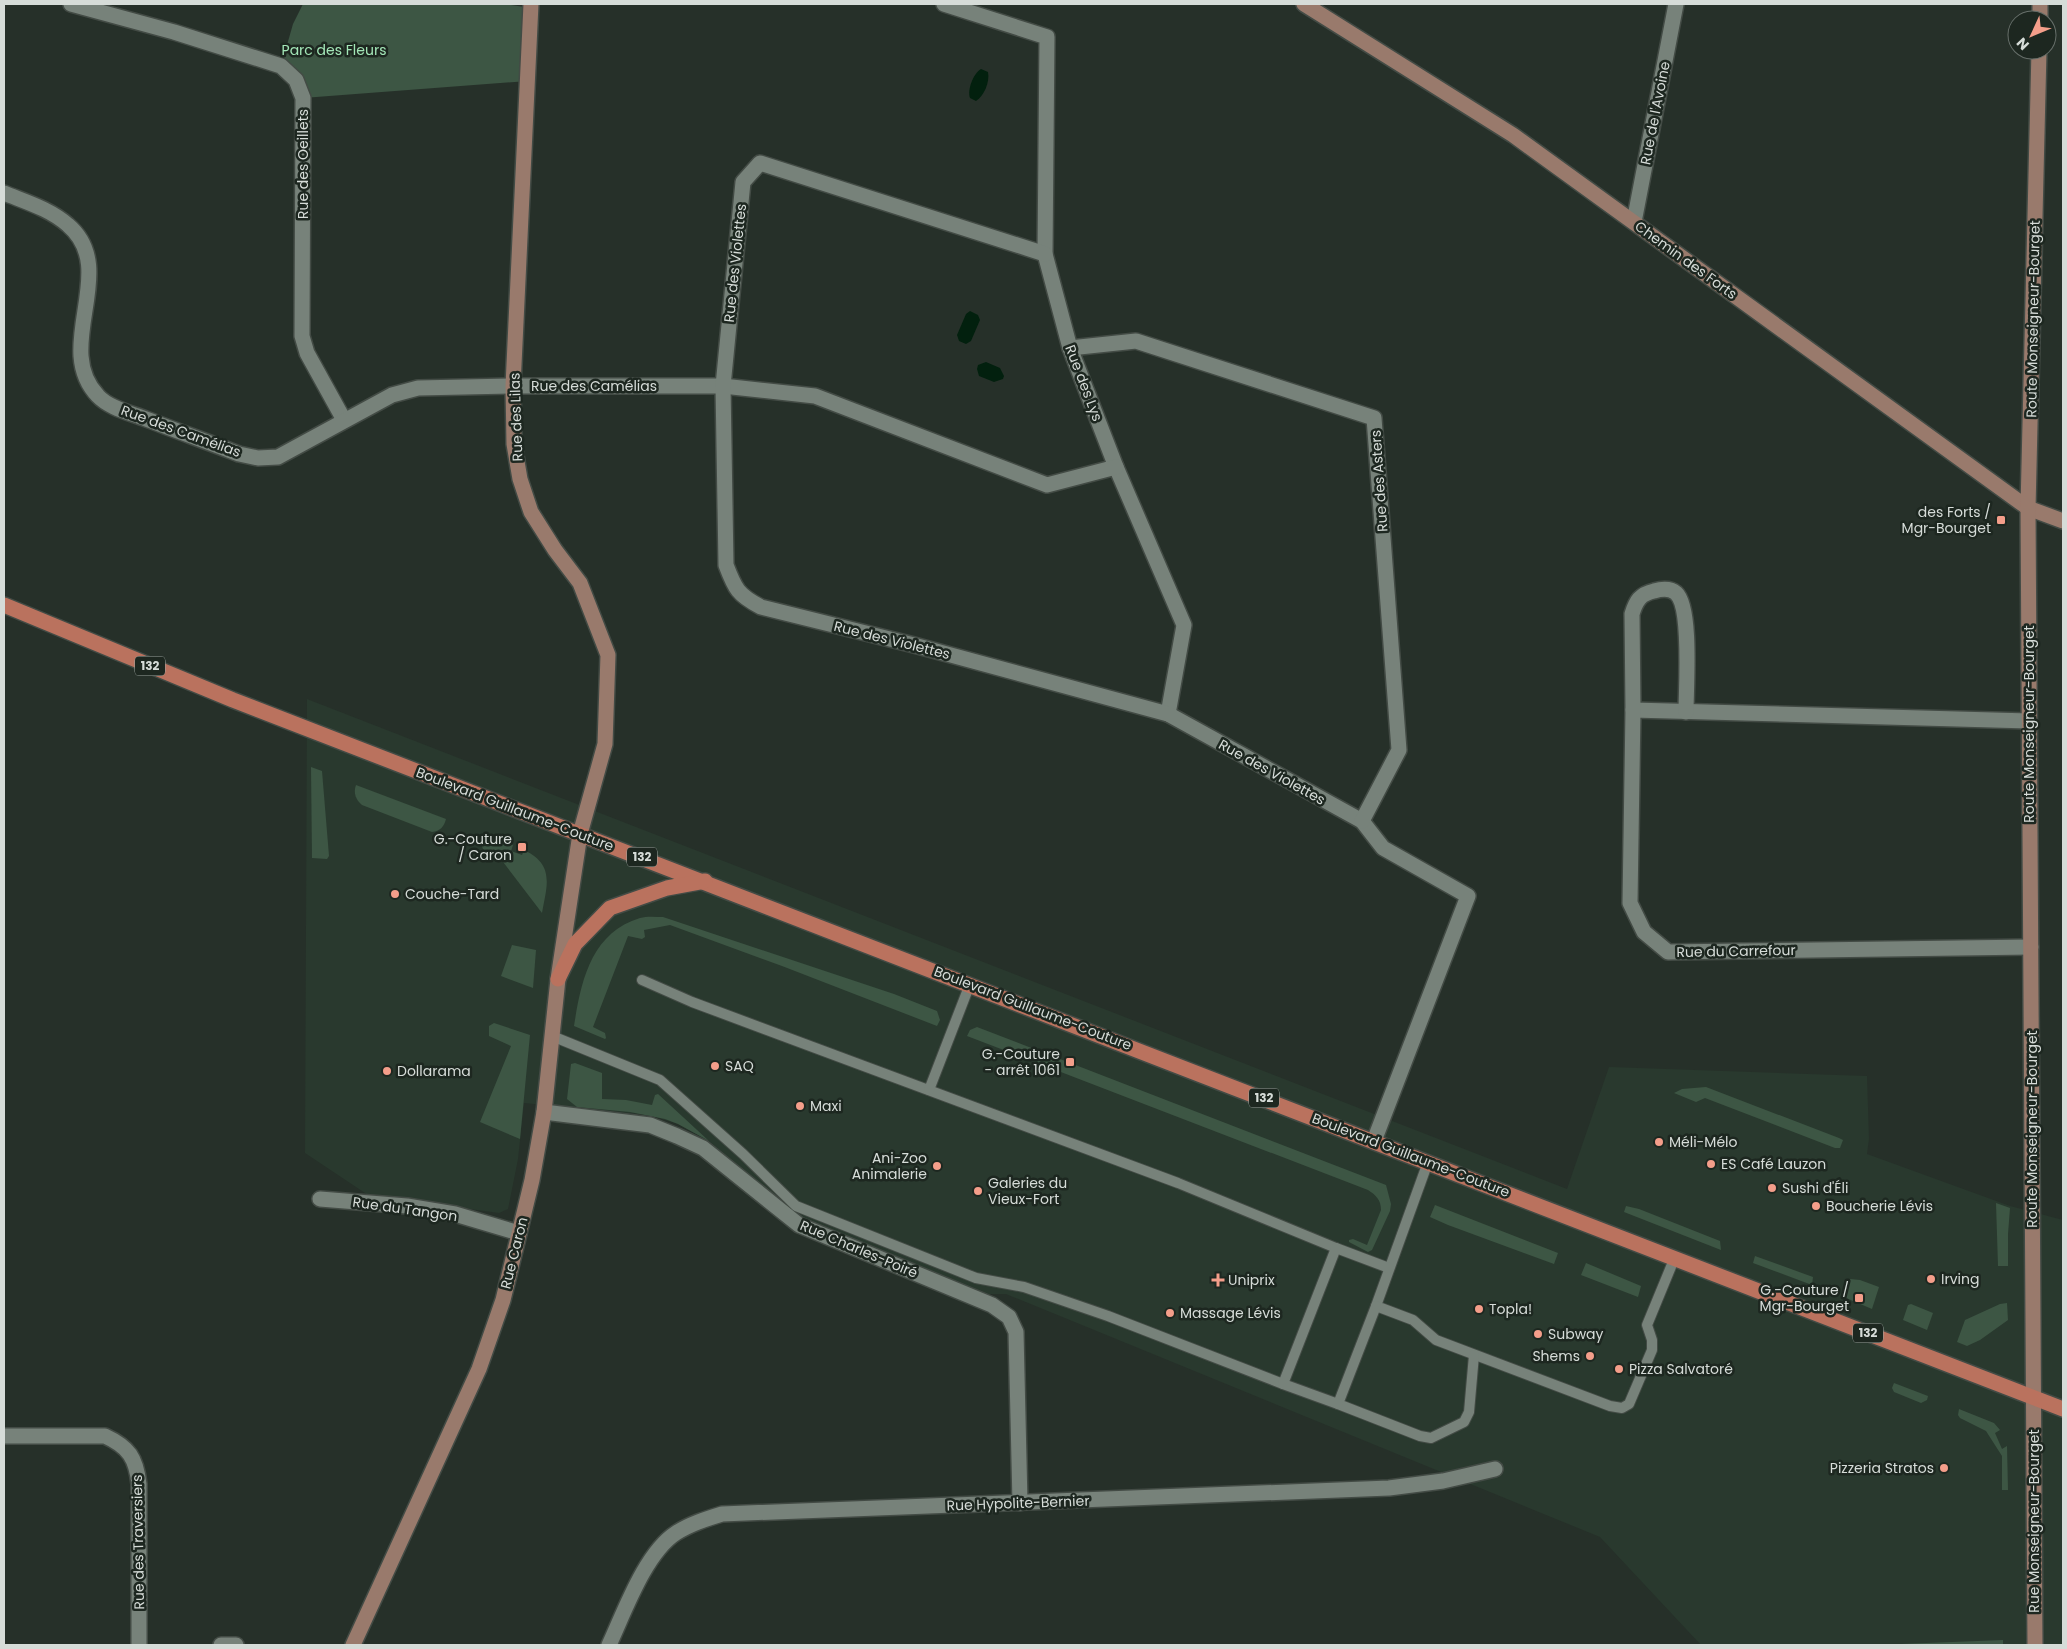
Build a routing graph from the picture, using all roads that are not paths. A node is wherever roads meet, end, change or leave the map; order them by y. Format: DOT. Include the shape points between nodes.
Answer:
graph roads {
  1 [pos="70,4"];
  2 [pos="531,4"];
  3 [pos="944,4"];
  4 [pos="1304,4"];
  5 [pos="1676,4"];
  6 [pos="2039,60"];
  7 [pos="4,193"];
  8 [pos="1634,222"];
  9 [pos="1045,254"];
  10 [pos="1070,348"];
  11 [pos="513,386"];
  12 [pos="723,386"];
  13 [pos="344,420"];
  14 [pos="1116,467"];
  15 [pos="2028,508"];
  16 [pos="2063,521"];
  17 [pos="4,605"];
  18 [pos="1633,710"];
  19 [pos="1686,712"];
  20 [pos="1168,714"];
  21 [pos="2029,721"];
  22 [pos="1362,821"];
  23 [pos="580,834"];
  24 [pos="705,881"];
  25 [pos="2031,947"];
  26 [pos="558,979"];
  27 [pos="642,980"];
  28 [pos="970,984"];
  29 [pos="552,1036"];
  30 [pos="929,1090"];
  31 [pos="544,1112"];
  32 [pos="1374,1141"];
  33 [pos="1428,1162"];
  34 [pos="320,1199"];
  35 [pos="518,1233"];
  36 [pos="1336,1248"];
  37 [pos="1674,1258"];
  38 [pos="1389,1268"];
  39 [pos="1376,1306"];
  40 [pos="1474,1355"];
  41 [pos="1283,1384"];
  42 [pos="2033,1397"];
  43 [pos="1338,1404"];
  44 [pos="2063,1409"];
  45 [pos="4,1436"];
  46 [pos="1495,1470"];
  47 [pos="1020,1503"];
  48 [pos="139,1645"];
  49 [pos="222,1645"];
  50 [pos="236,1645"];
  51 [pos="353,1645"];
  52 [pos="610,1645"];
  53 [pos="2035,1645"];
  1 -- 13 [label="street, Rue des Oeillets" via="281,66 296,80 303,98 302,336 307,353"];
  2 -- 11 [label="street, Rue des Lilas"];
  3 -- 9 [label="street, Rue des Lys" via="1047,37"];
  4 -- 8 [label="street, Chemin des Forts" via="1513,135"];
  5 -- 8 [label="street, Rue de l'Avoine"];
  6 -- 15 [label="street, Route Monseigneur-Bourget"];
  7 -- 13 [label="street, Rue des Camélias" via="51,212 85,244 90,264 80,359 85,380 99,398 239,454 258,458 278,457"];
  8 -- 15 [label="street, Chemin des Forts"];
  9 -- 10 [label="street, Rue des Lys"];
  9 -- 12 [label="street, Rue des Violettes" via="760,163 743,182"];
  10 -- 14 [label="street, Rue des Lys"];
  10 -- 22 [label="street, Rue des Asters" via="1136,342 1374,418 1399,750"];
  11 -- 12 [label="street, Rue des Camélias"];
  11 -- 13 [label="street, Rue des Camélias" via="418,388 392,395"];
  11 -- 23 [label="street, Rue des Lilas" via="514,444 520,479 532,512 580,583 608,655 605,744"];
  12 -- 14 [label="street, Rue des Camélias" via="815,396 1047,485"];
  12 -- 20 [label="street, Rue des Violettes" via="726,565 743,598 761,606"];
  14 -- 20 [label="street, Rue des Lys" via="1184,625"];
  15 -- 16 [label="street, Chemin des Forts"];
  15 -- 21 [label="street, Route Monseigneur-Bourget"];
  17 -- 23 [label="main road, Boulevard Guillaume-Couture / 132" via="233,700"];
  18 -- 19 [label="street"];
  18 -- 19 [label="street, Rue du Carrefour" via="1632,614 1637,600 1664,588 1675,592 1686,617"];
  18 -- 25 [label="street, Rue du Carrefour" via="1630,903 1644,932 1668,952"];
  19 -- 21 [label="street"];
  20 -- 22 [label="street, Rue des Violettes"];
  21 -- 25 [label="street, Route Monseigneur-Bourget"];
  22 -- 32 [label="street, Rue des Violettes" via="1383,848 1468,896"];
  23 -- 24 [label="main road, Boulevard Guillaume-Couture / 132"];
  23 -- 26 [label="street, Rue Caron"];
  24 -- 26 [label="main road" via="667,888 610,908 575,944"];
  24 -- 28 [label="main road, Boulevard Guillaume-Couture / 132"];
  25 -- 42 [label="street, Route Monseigneur-Bourget"];
  26 -- 29 [label="street, Rue Caron"];
  27 -- 30 [label="lane" via="692,1002"];
  28 -- 30 [label="lane"];
  28 -- 32 [label="main road, Boulevard Guillaume-Couture / 132"];
  29 -- 31 [label="street, Rue Caron"];
  29 -- 41 [label="lane" via="660,1080 796,1206 976,1278 1024,1287 1108,1316"];
  30 -- 36 [label="lane" via="1178,1183"];
  31 -- 35 [label="street, Rue Caron" via="532,1180"];
  31 -- 47 [label="street, Rue Charles-Poiré" via="650,1125 677,1136 702,1148 799,1225 992,1305 1009,1317 1016,1332"];
  32 -- 33 [label="main road, Boulevard Guillaume-Couture / 132"];
  33 -- 37 [label="main road, Boulevard Guillaume-Couture / 132"];
  33 -- 38 [label="lane"];
  34 -- 35 [label="street, Rue du Tangon" via="407,1206 455,1214"];
  35 -- 51 [label="street, Rue Caron" via="502,1300 479,1369"];
  36 -- 38 [label="lane"];
  36 -- 41 [label="lane"];
  37 -- 40 [label="lane" via="1647,1325 1652,1350 1630,1404 1622,1408"];
  37 -- 42 [label="main road, Boulevard Guillaume-Couture / 132"];
  38 -- 39 [label="lane"];
  39 -- 40 [label="lane" via="1413,1320 1436,1340"];
  39 -- 43 [label="lane"];
  40 -- 43 [label="lane" via="1469,1412 1464,1422 1431,1438"];
  41 -- 43 [label="lane"];
  42 -- 44 [label="main road, Boulevard Guillaume-Couture / 132"];
  42 -- 53 [label="street, Rue Monseigneur-Bourget"];
  45 -- 48 [label="street, Rue des Traversiers" via="105,1436 127,1450 137,1466 139,1484"];
  46 -- 47 [label="street, Rue Hypolite-Bernier" via="1390,1488"];
  47 -- 52 [label="street, Rue Hypolite-Bernier" via="722,1514 694,1523 674,1534 648,1566"];
  49 -- 50 [label="street"];
}
